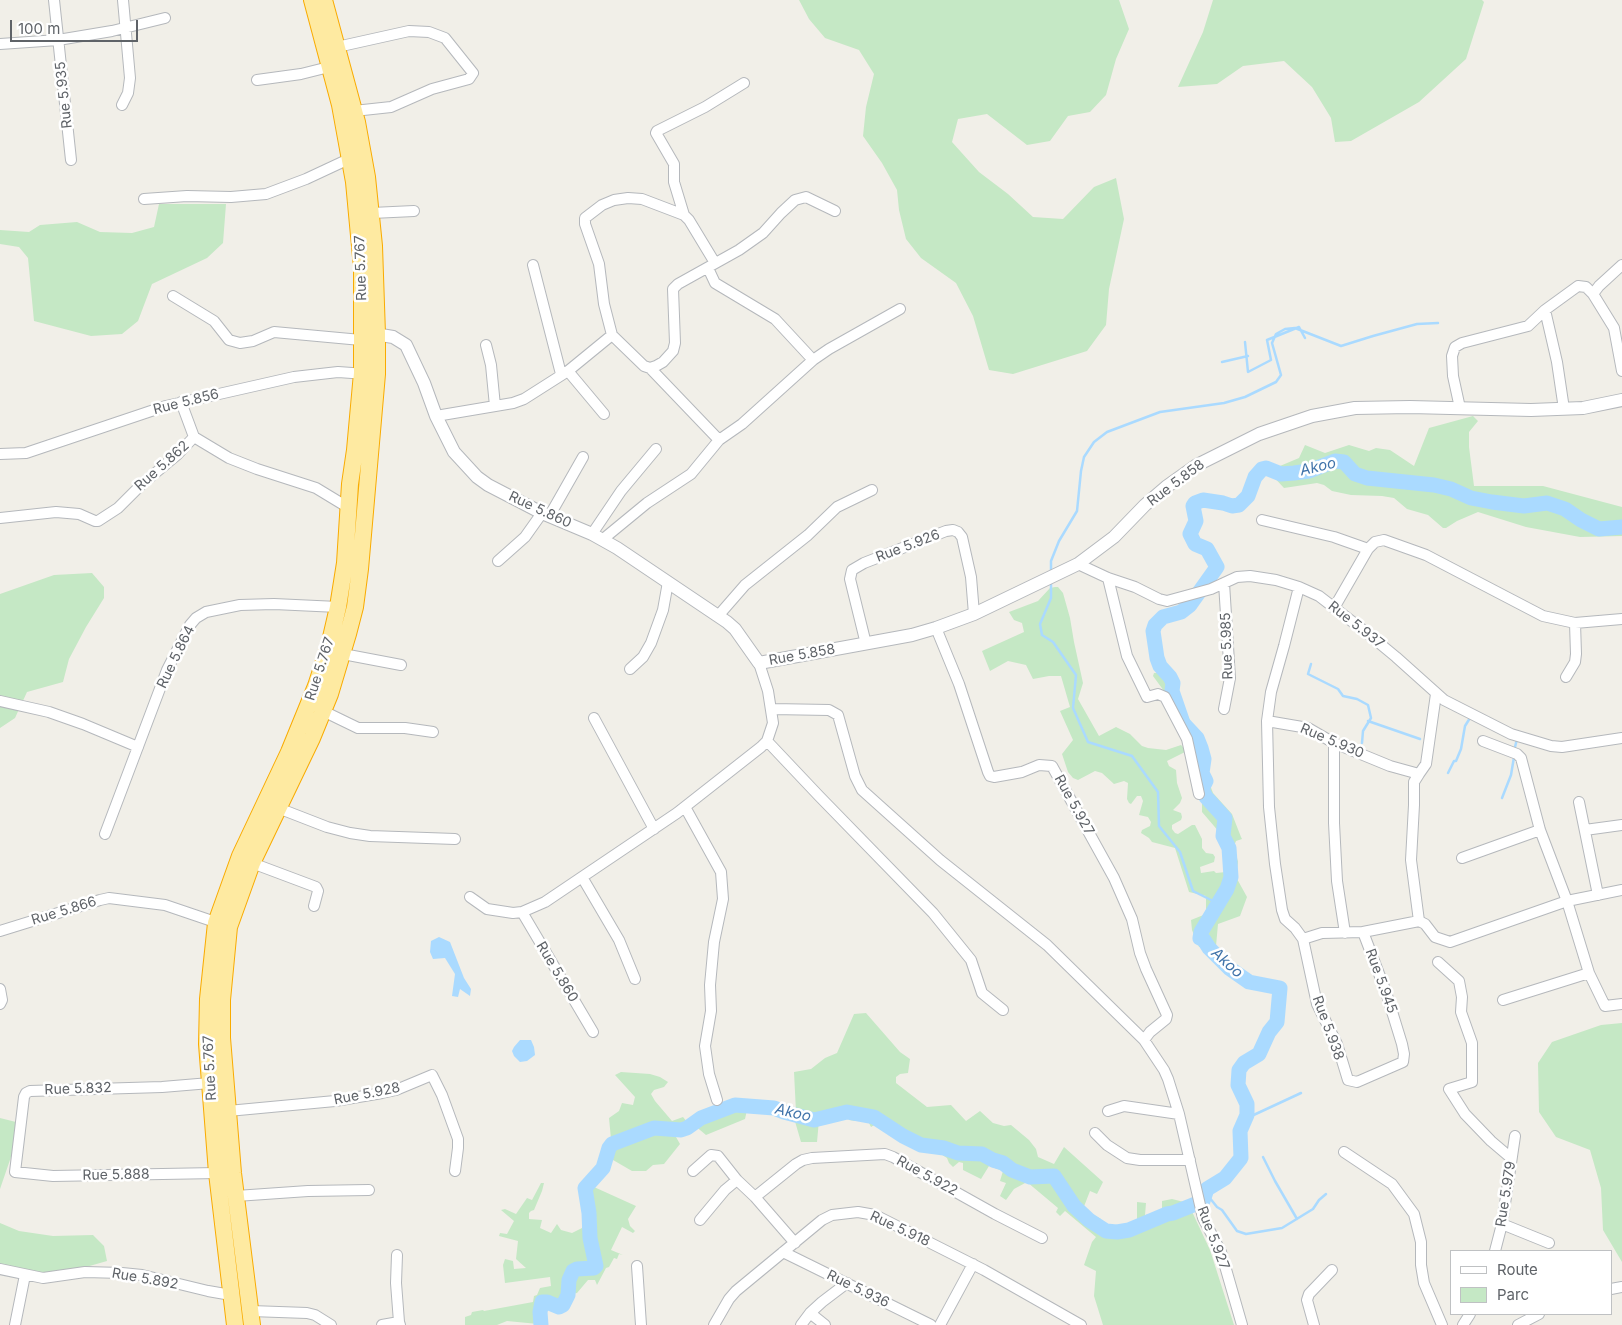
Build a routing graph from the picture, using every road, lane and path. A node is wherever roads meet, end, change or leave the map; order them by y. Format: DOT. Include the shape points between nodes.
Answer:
graph roads {
  1 [pos="54,0"];
  2 [pos="122,0"];
  3 [pos="312,0"];
  4 [pos="324,0"];
  5 [pos="165,18"];
  6 [pos="125,28"];
  7 [pos="58,40"];
  8 [pos="0,44"];
  9 [pos="337,47"];
  10 [pos="329,67"];
  11 [pos="257,80"];
  12 [pos="744,83"];
  13 [pos="122,104"];
  14 [pos="354,111"];
  15 [pos="351,158"];
  16 [pos="71,160"];
  17 [pos="144,199"];
  18 [pos="414,211"];
  19 [pos="836,211"];
  20 [pos="372,213"];
  21 [pos="684,214"];
  22 [pos="712,265"];
  23 [pos="1622,265"];
  24 [pos="533,266"];
  25 [pos="1593,294"];
  26 [pos="173,296"];
  27 [pos="900,309"];
  28 [pos="1545,310"];
  29 [pos="367,336"];
  30 [pos="612,336"];
  31 [pos="486,345"];
  32 [pos="813,360"];
  33 [pos="650,368"];
  34 [pos="1622,371"];
  35 [pos="565,372"];
  36 [pos="369,374"];
  37 [pos="1622,400"];
  38 [pos="181,402"];
  39 [pos="496,406"];
  40 [pos="1460,408"];
  41 [pos="1564,409"];
  42 [pos="604,414"];
  43 [pos="436,416"];
  44 [pos="194,437"];
  45 [pos="719,440"];
  46 [pos="656,449"];
  47 [pos="0,454"];
  48 [pos="583,457"];
  49 [pos="872,490"];
  50 [pos="349,508"];
  51 [pos="546,514"];
  52 [pos="0,518"];
  53 [pos="1262,520"];
  54 [pos="597,537"];
  55 [pos="1368,549"];
  56 [pos="498,560"];
  57 [pos="1078,564"];
  58 [pos="1108,578"];
  59 [pos="668,582"];
  60 [pos="1224,583"];
  61 [pos="1298,587"];
  62 [pos="338,607"];
  63 [pos="1334,608"];
  64 [pos="974,614"];
  65 [pos="718,616"];
  66 [pos="1622,619"];
  67 [pos="1575,623"];
  68 [pos="936,628"];
  69 [pos="866,644"];
  70 [pos="343,654"];
  71 [pos="758,663"];
  72 [pos="401,665"];
  73 [pos="630,669"];
  74 [pos="1566,677"];
  75 [pos="1436,694"];
  76 [pos="0,701"];
  77 [pos="1224,709"];
  78 [pos="772,710"];
  79 [pos="323,711"];
  80 [pos="594,718"];
  81 [pos="1267,721"];
  82 [pos="433,732"];
  83 [pos="1622,738"];
  84 [pos="767,740"];
  85 [pos="1483,741"];
  86 [pos="1334,743"];
  87 [pos="138,747"];
  88 [pos="1419,774"];
  89 [pos="1199,794"];
  90 [pos="1579,802"];
  91 [pos="685,807"];
  92 [pos="278,808"];
  93 [pos="1622,825"];
  94 [pos="654,829"];
  95 [pos="1540,830"];
  96 [pos="1585,830"];
  97 [pos="105,834"];
  98 [pos="455,839"];
  99 [pos="1462,858"];
  100 [pos="252,863"];
  101 [pos="582,877"];
  102 [pos="1622,890"];
  103 [pos="1598,895"];
  104 [pos="470,897"];
  105 [pos="1567,901"];
  106 [pos="314,906"];
  107 [pos="522,912"];
  108 [pos="1419,921"];
  109 [pos="222,925"];
  110 [pos="0,931"];
  111 [pos="1363,932"];
  112 [pos="1345,933"];
  113 [pos="1303,939"];
  114 [pos="1438,962"];
  115 [pos="1589,973"];
  116 [pos="635,979"];
  117 [pos="0,989"];
  118 [pos="1503,1000"];
  119 [pos="0,1004"];
  120 [pos="1622,1004"];
  121 [pos="1003,1010"];
  122 [pos="594,1032"];
  123 [pos="1144,1040"];
  124 [pos="1404,1054"];
  125 [pos="210,1083"];
  126 [pos="717,1100"];
  127 [pos="228,1110"];
  128 [pos="1108,1111"];
  129 [pos="1180,1114"];
  130 [pos="1095,1133"];
  131 [pos="1515,1136"];
  132 [pos="1344,1152"];
  133 [pos="1511,1158"];
  134 [pos="1190,1160"];
  135 [pos="455,1171"];
  136 [pos="693,1171"];
  137 [pos="15,1172"];
  138 [pos="217,1174"];
  139 [pos="737,1180"];
  140 [pos="369,1190"];
  141 [pos="236,1196"];
  142 [pos="755,1197"];
  143 [pos="700,1220"];
  144 [pos="1502,1224"];
  145 [pos="1042,1238"];
  146 [pos="795,1243"];
  147 [pos="1549,1243"];
  148 [pos="1495,1250"];
  149 [pos="784,1252"];
  150 [pos="397,1255"];
  151 [pos="973,1264"];
  152 [pos="638,1266"];
  153 [pos="0,1269"];
  154 [pos="1332,1270"];
  155 [pos="25,1275"];
  156 [pos="847,1283"];
  157 [pos="231,1295"];
  158 [pos="810,1313"];
  159 [pos="1537,1315"];
  160 [pos="252,1318"];
  161 [pos="400,1324"];
  162 [pos="15,1325"];
  163 [pos="235,1325"];
  164 [pos="331,1325"];
  165 [pos="382,1325"];
  166 [pos="641,1325"];
  167 [pos="714,1325"];
  168 [pos="800,1325"];
  169 [pos="826,1325"];
  170 [pos="931,1325"];
  171 [pos="940,1325"];
  172 [pos="1081,1325"];
  173 [pos="1242,1325"];
  174 [pos="1314,1325"];
  175 [pos="1442,1325"];
  176 [pos="1518,1325"];
  1 -- 7 [label="street, Rue 5.935"];
  2 -- 6 [label="street"];
  3 -- 10 [label="highway, Rue 5.767"];
  4 -- 9 [label="highway"];
  5 -- 6 [label="street"];
  6 -- 7 [label="street"];
  6 -- 13 [label="street" via="130,78"];
  7 -- 8 [label="street"];
  7 -- 16 [label="street, Rue 5.935"];
  9 -- 14 [label="highway"];
  9 -- 14 [label="street" via="409,31 428,32 445,38 473,73 469,79 432,89 391,107"];
  10 -- 11 [label="street"];
  10 -- 15 [label="highway, Rue 5.767"];
  12 -- 21 [label="street" via="657,131 674,164 674,182"];
  14 -- 20 [label="highway"];
  15 -- 17 [label="street" via="266,194"];
  15 -- 29 [label="highway, Rue 5.767"];
  18 -- 20 [label="street"];
  19 -- 22 [label="street" via="806,197 795,200 763,233"];
  20 -- 29 [label="highway" via="374,246"];
  21 -- 22 [label="street"];
  21 -- 30 [label="street" via="642,199 628,198 602,205 586,218 585,224 599,264"];
  22 -- 32 [label="street" via="715,283 775,318"];
  22 -- 33 [label="street" via="673,288 673,351 663,362"];
  23 -- 25 [label="street"];
  24 -- 35 [label="street"];
  25 -- 28 [label="street" via="1586,287 1578,286"];
  25 -- 34 [label="street" via="1614,328"];
  26 -- 29 [label="street" via="214,321 228,340 240,343 274,332"];
  27 -- 32 [label="street"];
  28 -- 40 [label="street" via="1524,328 1462,343 1455,348 1453,376"];
  28 -- 41 [label="street"];
  29 -- 36 [label="highway"];
  29 -- 43 [label="street, Rue 5.860" via="393,337 406,346"];
  30 -- 33 [label="street"];
  30 -- 35 [label="street"];
  31 -- 39 [label="street"];
  32 -- 45 [label="street" via="742,424"];
  33 -- 45 [label="street"];
  35 -- 39 [label="street" via="524,398"];
  35 -- 42 [label="street"];
  36 -- 38 [label="street, Rue 5.856" via="338,372 294,377"];
  36 -- 50 [label="highway, Rue 5.767" via="350,484"];
  36 -- 70 [label="highway" via="360,569 355,607"];
  37 -- 41 [label="street, Rue 5.858"];
  38 -- 44 [label="street"];
  38 -- 47 [label="street, Rue 5.856" via="26,453"];
  39 -- 43 [label="street"];
  40 -- 41 [label="street, Rue 5.858"];
  40 -- 57 [label="street, Rue 5.858" via="1355,408 1312,416 1259,434 1197,465 1145,505 1114,537"];
  43 -- 51 [label="street, Rue 5.860" via="454,452 477,476"];
  44 -- 50 [label="street, Rue 5.862" via="229,458 316,488"];
  44 -- 52 [label="street, Rue 5.862" via="118,508 98,521 78,514 56,512"];
  45 -- 54 [label="street" via="691,474"];
  46 -- 54 [label="street" via="621,491"];
  48 -- 51 [label="street"];
  49 -- 65 [label="street" via="837,507 808,535 745,585"];
  50 -- 62 [label="highway, Rue 5.767"];
  51 -- 54 [label="street, Rue 5.860"];
  51 -- 56 [label="street"];
  53 -- 55 [label="street" via="1334,537"];
  54 -- 59 [label="street, Rue 5.860"];
  55 -- 63 [label="street"];
  55 -- 67 [label="street" via="1379,540 1397,544 1426,555 1542,616"];
  57 -- 58 [label="street, Rue 5.937"];
  57 -- 64 [label="street, Rue 5.858"];
  58 -- 60 [label="street, Rue 5.937" via="1168,601"];
  58 -- 89 [label="street" via="1127,656 1147,698 1158,694 1165,697 1187,739"];
  59 -- 65 [label="street, Rue 5.860"];
  59 -- 73 [label="street" via="663,610 651,643 643,657"];
  60 -- 61 [label="street, Rue 5.937" via="1250,576"];
  60 -- 77 [label="street, Rue 5.985" via="1230,678"];
  61 -- 63 [label="street, Rue 5.937" via="1319,596"];
  61 -- 81 [label="street" via="1271,692"];
  62 -- 87 [label="street, Rue 5.864" via="240,606 206,612 196,618 167,670"];
  62 -- 109 [label="highway, Rue 5.767" via="316,686 240,856"];
  63 -- 75 [label="street, Rue 5.937" via="1396,657"];
  64 -- 68 [label="street, Rue 5.858"];
  64 -- 69 [label="street, Rue 5.926" via="971,577 962,537 953,530 946,531 852,570 850,579"];
  65 -- 71 [label="street, Rue 5.860" via="735,629"];
  66 -- 67 [label="street"];
  67 -- 74 [label="street" via="1576,654"];
  68 -- 69 [label="street, Rue 5.858"];
  68 -- 123 [label="street, Rue 5.927" via="990,776 1022,772 1039,765 1052,766 1114,878 1132,919 1146,969 1167,1016"];
  69 -- 71 [label="street, Rue 5.858"];
  70 -- 72 [label="street"];
  70 -- 79 [label="highway"];
  71 -- 78 [label="street"];
  75 -- 83 [label="street, Rue 5.937" via="1511,734 1550,746"];
  75 -- 88 [label="street" via="1426,764"];
  76 -- 87 [label="street" via="49,712"];
  78 -- 84 [label="street" via="773,723"];
  78 -- 123 [label="street, Rue 5.927" via="829,710 838,715 862,790 940,860 1047,945"];
  79 -- 82 [label="street" via="358,728 405,728"];
  79 -- 92 [label="highway"];
  80 -- 94 [label="street"];
  81 -- 86 [label="street, Rue 5.930" via="1308,728"];
  81 -- 113 [label="street" via="1269,807 1282,910 1285,919"];
  84 -- 91 [label="street"];
  84 -- 121 [label="street" via="934,913 970,960 982,993"];
  85 -- 95 [label="street" via="1521,758"];
  86 -- 88 [label="street, Rue 5.930"];
  86 -- 112 [label="street" via="1334,823"];
  87 -- 97 [label="street, Rue 5.864"];
  88 -- 108 [label="street" via="1414,782 1410,860"];
  90 -- 96 [label="street"];
  91 -- 94 [label="street"];
  91 -- 126 [label="street" via="722,872 723,899 714,942 711,1011 705,1046 708,1074"];
  92 -- 98 [label="street" via="350,833"];
  92 -- 100 [label="highway"];
  93 -- 96 [label="street"];
  94 -- 101 [label="street"];
  95 -- 99 [label="street"];
  95 -- 105 [label="street"];
  96 -- 103 [label="street"];
  100 -- 106 [label="street" via="316,887"];
  100 -- 109 [label="highway"];
  101 -- 107 [label="street" via="545,902"];
  101 -- 116 [label="street" via="619,940"];
  102 -- 103 [label="street"];
  103 -- 105 [label="street"];
  104 -- 107 [label="street" via="487,909"];
  105 -- 108 [label="street" via="1450,942 1434,937"];
  105 -- 115 [label="street"];
  107 -- 122 [label="street, Rue 5.860"];
  108 -- 111 [label="street, Rue 5.945"];
  109 -- 110 [label="street, Rue 5.866" via="165,906 109,898"];
  109 -- 125 [label="highway, Rue 5.767" via="208,999"];
  109 -- 127 [label="highway" via="222,1038"];
  111 -- 112 [label="street"];
  111 -- 124 [label="street, Rue 5.945" via="1386,992"];
  112 -- 113 [label="street" via="1322,933"];
  113 -- 124 [label="street, Rue 5.938" via="1318,1004 1338,1044 1348,1080 1358,1082 1403,1062"];
  114 -- 133 [label="street" via="1462,987 1461,1012 1472,1043 1472,1082 1449,1089 1465,1114"];
  115 -- 118 [label="street"];
  115 -- 120 [label="street" via="1606,1006"];
  117 -- 119 [label="street"];
  123 -- 129 [label="street, Rue 5.927" via="1164,1070"];
  125 -- 137 [label="street, Rue 5.832" via="30,1091 24,1097"];
  125 -- 138 [label="highway, Rue 5.767"];
  127 -- 135 [label="street, Rue 5.928" via="335,1101 382,1093 432,1075 458,1139"];
  127 -- 141 [label="highway"];
  128 -- 129 [label="street" via="1124,1106"];
  129 -- 134 [label="street, Rue 5.927"];
  130 -- 134 [label="street" via="1127,1158"];
  131 -- 133 [label="street, Rue 5.979"];
  132 -- 175 [label="street" via="1392,1184 1414,1214 1421,1242 1424,1283"];
  133 -- 144 [label="street, Rue 5.979"];
  134 -- 173 [label="street, Rue 5.927" via="1203,1218 1221,1252"];
  136 -- 139 [label="street" via="711,1156 718,1156"];
  137 -- 138 [label="street, Rue 5.888" via="53,1176"];
  138 -- 157 [label="highway, Rue 5.767"];
  139 -- 142 [label="street"];
  139 -- 143 [label="street" via="724,1190"];
  140 -- 141 [label="street"];
  141 -- 160 [label="highway"];
  142 -- 145 [label="street, Rue 5.922" via="803,1160 886,1154"];
  142 -- 146 [label="street"];
  144 -- 147 [label="street"];
  144 -- 148 [label="street, Rue 5.979"];
  146 -- 149 [label="street, Rue 5.918"];
  146 -- 151 [label="street, Rue 5.918" via="832,1215 866,1212"];
  149 -- 156 [label="street, Rue 5.936"];
  149 -- 167 [label="street, Rue 5.918" via="736,1291"];
  150 -- 161 [label="street"];
  151 -- 171 [label="street"];
  151 -- 172 [label="street, Rue 5.918"];
  152 -- 166 [label="street"];
  153 -- 155 [label="street, Rue 5.892"];
  154 -- 174 [label="street" via="1307,1300"];
  155 -- 157 [label="street, Rue 5.892" via="43,1278 85,1272 122,1273"];
  155 -- 162 [label="street"];
  156 -- 158 [label="street"];
  156 -- 170 [label="street, Rue 5.936"];
  157 -- 163 [label="highway, Rue 5.767"];
  158 -- 168 [label="street"];
  158 -- 169 [label="street"];
  159 -- 176 [label="street"];
  160 -- 164 [label="street" via="307,1313"];
  161 -- 165 [label="street"];
}
